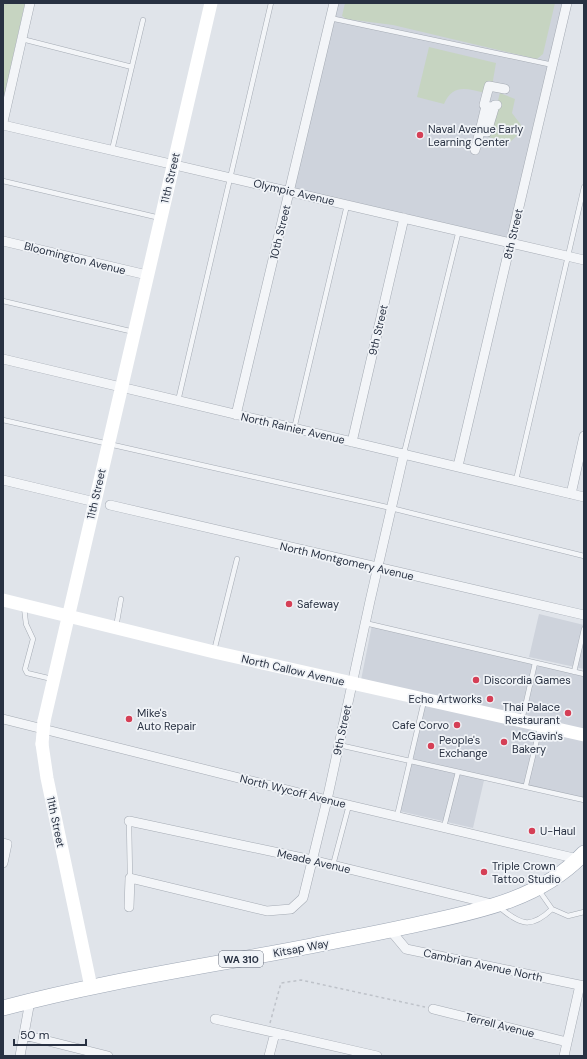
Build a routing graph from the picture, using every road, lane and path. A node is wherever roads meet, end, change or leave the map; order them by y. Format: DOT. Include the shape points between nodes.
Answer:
graph roads {
  1 [pos="30,3"];
  2 [pos="211,3"];
  3 [pos="271,3"];
  4 [pos="334,3"];
  5 [pos="568,3"];
  6 [pos="330,18"];
  7 [pos="143,20"];
  8 [pos="22,38"];
  9 [pos="553,65"];
  10 [pos="132,67"];
  11 [pos="505,89"];
  12 [pos="3,124"];
  13 [pos="112,150"];
  14 [pos="475,150"];
  15 [pos="173,164"];
  16 [pos="229,176"];
  17 [pos="3,181"];
  18 [pos="584,187"];
  19 [pos="290,191"];
  20 [pos="347,204"];
  21 [pos="160,218"];
  22 [pos="404,218"];
  23 [pos="459,230"];
  24 [pos="3,240"];
  25 [pos="511,242"];
  26 [pos="568,256"];
  27 [pos="584,260"];
  28 [pos="147,275"];
  29 [pos="3,301"];
  30 [pos="134,332"];
  31 [pos="3,359"];
  32 [pos="121,387"];
  33 [pos="178,401"];
  34 [pos="236,415"];
  35 [pos="3,420"];
  36 [pos="294,429"];
  37 [pos="584,436"];
  38 [pos="352,442"];
  39 [pos="108,445"];
  40 [pos="404,453"];
  41 [pos="458,466"];
  42 [pos="3,480"];
  43 [pos="516,480"];
  44 [pos="571,494"];
  45 [pos="584,497"];
  46 [pos="95,502"];
  47 [pos="110,505"];
  48 [pos="391,508"];
  49 [pos="584,556"];
  50 [pos="237,559"];
  51 [pos="377,568"];
  52 [pos="121,599"];
  53 [pos="3,600"];
  54 [pos="24,606"];
  55 [pos="584,615"];
  56 [pos="67,616"];
  57 [pos="365,623"];
  58 [pos="116,628"];
  59 [pos="584,629"];
  60 [pos="214,652"];
  61 [pos="536,663"];
  62 [pos="574,672"];
  63 [pos="584,674"];
  64 [pos="53,679"];
  65 [pos="352,683"];
  66 [pos="424,699"];
  67 [pos="3,719"];
  68 [pos="522,721"];
  69 [pos="540,726"];
  70 [pos="584,735"];
  71 [pos="339,745"];
  72 [pos="410,759"];
  73 [pos="458,772"];
  74 [pos="526,785"];
  75 [pos="327,800"];
  76 [pos="584,800"];
  77 [pos="349,805"];
  78 [pos="397,816"];
  79 [pos="129,821"];
  80 [pos="444,827"];
  81 [pos="5,844"];
  82 [pos="582,857"];
  83 [pos="312,860"];
  84 [pos="3,863"];
  85 [pos="333,865"];
  86 [pos="130,878"];
  87 [pos="537,888"];
  88 [pos="498,905"];
  89 [pos="129,907"];
  90 [pos="552,909"];
  91 [pos="584,912"];
  92 [pos="391,930"];
  93 [pos="582,986"];
  94 [pos="91,987"];
  95 [pos="30,1001"];
  96 [pos="3,1008"];
  97 [pos="433,1008"];
  98 [pos="215,1019"];
  99 [pos="271,1031"];
  100 [pos="24,1035"];
  101 [pos="567,1042"];
  102 [pos="20,1056"];
  103 [pos="108,1056"];
  104 [pos="270,1056"];
  105 [pos="377,1056"];
  106 [pos="564,1056"];
  1 -- 8 [label="street"];
  2 -- 15 [label="main road, 11th Street"];
  3 -- 16 [label="lane"];
  4 -- 6 [label="street, 10th Street"];
  5 -- 9 [label="street, 8th Street"];
  6 -- 9 [label="lane"];
  6 -- 19 [label="street, 10th Street"];
  7 -- 10 [label="lane"];
  8 -- 10 [label="lane"];
  8 -- 12 [label="street"];
  9 -- 25 [label="street, 8th Street"];
  10 -- 13 [label="lane"];
  11 -- 14 [label="street" via="489,86 484,105 492,106 480,131"];
  12 -- 13 [label="street, Olympic Avenue"];
  13 -- 15 [label="street, Olympic Avenue"];
  15 -- 16 [label="street, Olympic Avenue"];
  15 -- 21 [label="main road, 11th Street"];
  16 -- 19 [label="street, Olympic Avenue"];
  16 -- 33 [label="lane"];
  17 -- 21 [label="lane"];
  18 -- 26 [label="lane"];
  19 -- 20 [label="street, Olympic Avenue"];
  19 -- 34 [label="street, 10th Street"];
  20 -- 22 [label="street, Olympic Avenue"];
  20 -- 36 [label="lane"];
  21 -- 28 [label="main road, 11th Street"];
  22 -- 23 [label="street, Olympic Avenue"];
  22 -- 38 [label="street, 9th Street"];
  23 -- 25 [label="street, Olympic Avenue"];
  23 -- 40 [label="lane"];
  24 -- 28 [label="street, Bloomington Avenue"];
  25 -- 26 [label="street, Olympic Avenue"];
  25 -- 41 [label="street, 8th Street"];
  26 -- 27 [label="street, Olympic Avenue"];
  26 -- 43 [label="lane"];
  28 -- 30 [label="main road, 11th Street"];
  29 -- 30 [label="lane"];
  30 -- 32 [label="main road, 11th Street"];
  31 -- 32 [label="street, North Rainier Avenue"];
  32 -- 33 [label="street, North Rainier Avenue"];
  32 -- 39 [label="main road, 11th Street"];
  33 -- 34 [label="street, North Rainier Avenue"];
  34 -- 36 [label="street, North Rainier Avenue"];
  35 -- 39 [label="lane"];
  36 -- 38 [label="street, North Rainier Avenue"];
  37 -- 44 [label="street"];
  38 -- 40 [label="street, North Rainier Avenue"];
  39 -- 46 [label="main road, 11th Street"];
  39 -- 48 [label="lane"];
  40 -- 41 [label="street, North Rainier Avenue"];
  40 -- 48 [label="street, 9th Street"];
  41 -- 43 [label="street, North Rainier Avenue"];
  42 -- 46 [label="street"];
  43 -- 44 [label="street, North Rainier Avenue"];
  44 -- 45 [label="street, North Rainier Avenue"];
  46 -- 56 [label="main road, 11th Street"];
  47 -- 51 [label="street, North Montgomery Avenue"];
  48 -- 49 [label="lane"];
  48 -- 51 [label="street, 9th Street"];
  50 -- 60 [label="lane"];
  51 -- 55 [label="street, North Montgomery Avenue"];
  51 -- 57 [label="street, 9th Street"];
  52 -- 58 [label="lane"];
  53 -- 54 [label="main road, North Callow Avenue"];
  54 -- 56 [label="main road, North Callow Avenue"];
  54 -- 64 [label="lane" via="26,624 33,639 25,669 27,673"];
  56 -- 58 [label="main road, North Callow Avenue"];
  56 -- 64 [label="main road, 11th Street"];
  57 -- 61 [label="lane"];
  57 -- 65 [label="street, 9th Street"];
  58 -- 60 [label="main road, North Callow Avenue"];
  59 -- 62 [label="lane"];
  60 -- 65 [label="main road, North Callow Avenue"];
  61 -- 62 [label="lane"];
  61 -- 68 [label="lane"];
  62 -- 63 [label="lane"];
  64 -- 94 [label="main road, 11th Street, bridge" via="42,744"];
  65 -- 66 [label="main road, North Callow Avenue"];
  65 -- 71 [label="street, 9th Street"];
  66 -- 68 [label="main road, North Callow Avenue"];
  66 -- 72 [label="lane"];
  67 -- 75 [label="street, North Wycoff Avenue"];
  68 -- 69 [label="main road, North Callow Avenue"];
  69 -- 70 [label="main road, North Callow Avenue"];
  69 -- 74 [label="lane"];
  71 -- 72 [label="lane"];
  71 -- 75 [label="street, 9th Street"];
  72 -- 73 [label="lane"];
  72 -- 78 [label="lane"];
  73 -- 74 [label="lane"];
  73 -- 80 [label="lane"];
  74 -- 76 [label="lane"];
  75 -- 77 [label="street, North Wycoff Avenue"];
  75 -- 83 [label="street, 9th Street"];
  77 -- 78 [label="street, North Wycoff Avenue"];
  77 -- 85 [label="lane"];
  78 -- 80 [label="street, North Wycoff Avenue"];
  79 -- 83 [label="street, Meade Avenue"];
  79 -- 86 [label="lane"];
  80 -- 82 [label="street, North Wycoff Avenue"];
  81 -- 84 [label="street"];
  82 -- 87 [label="main road, Kitsap Way / WA 310"];
  83 -- 85 [label="street, Meade Avenue"];
  83 -- 86 [label="street, 9th Street" via="303,898 291,909 267,911"];
  85 -- 88 [label="street, Meade Avenue"];
  86 -- 89 [label="street"];
  87 -- 88 [label="main road, Kitsap Way / WA 310"];
  87 -- 90 [label="lane"];
  88 -- 90 [label="lane" via="516,921 527,923 543,917"];
  88 -- 92 [label="main road, Kitsap Way / WA 310"];
  90 -- 91 [label="lane" via="568,916"];
  92 -- 93 [label="street, Cambrian Avenue North" via="406,949"];
  92 -- 94 [label="main road, Kitsap Way / WA 310"];
  93 -- 101 [label="street"];
  94 -- 95 [label="main road, Kitsap Way / WA 310"];
  95 -- 96 [label="main road, Kitsap Way / WA 310"];
  95 -- 100 [label="street"];
  97 -- 99 [label="path" via="301,980 281,984"];
  97 -- 101 [label="street, Terrell Avenue"];
  98 -- 99 [label="street"];
  99 -- 104 [label="street"];
  99 -- 105 [label="street"];
  100 -- 102 [label="street"];
  100 -- 103 [label="street"];
  101 -- 106 [label="street"];
}
